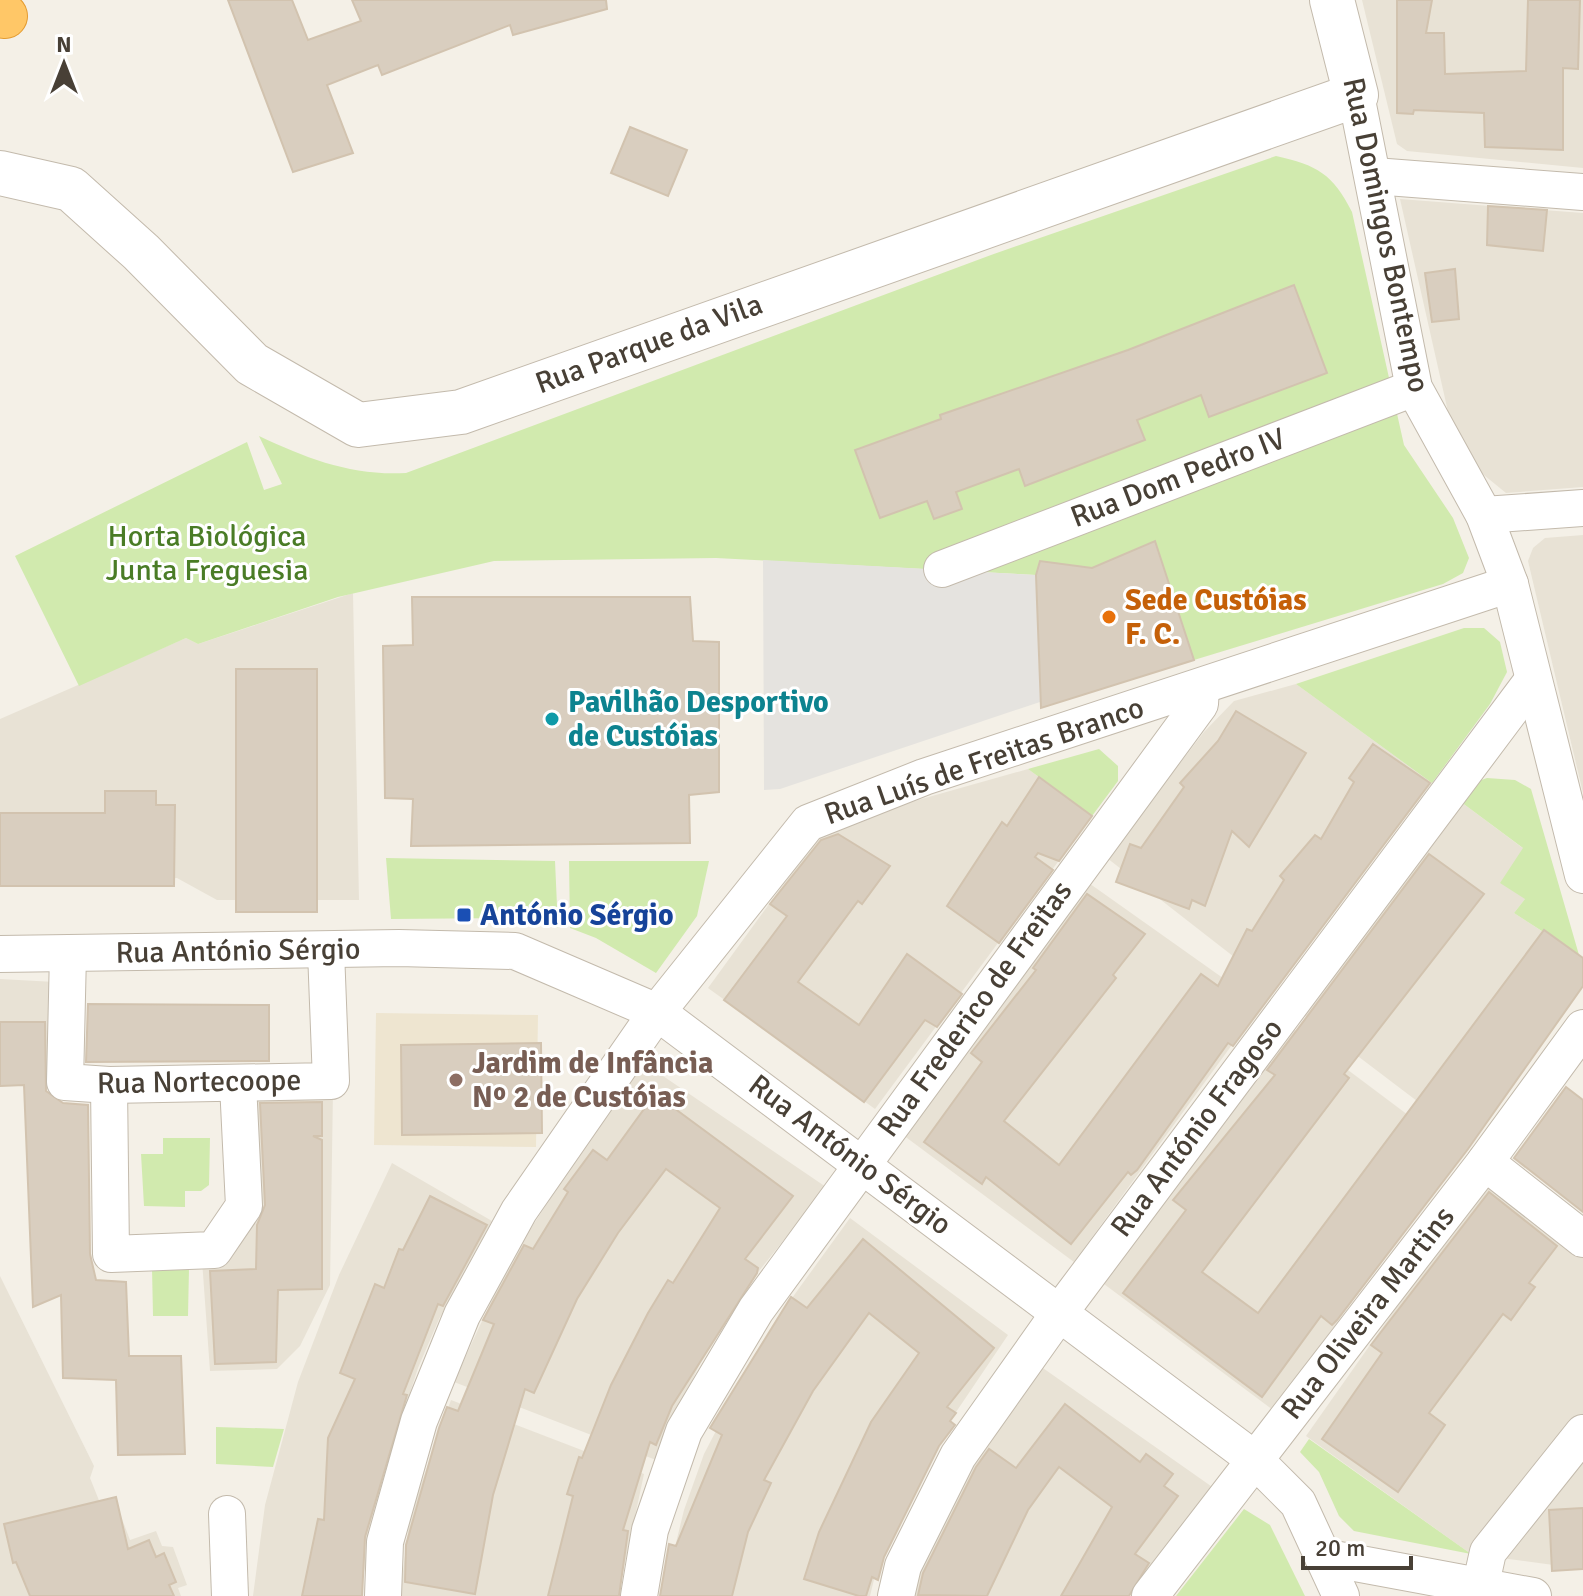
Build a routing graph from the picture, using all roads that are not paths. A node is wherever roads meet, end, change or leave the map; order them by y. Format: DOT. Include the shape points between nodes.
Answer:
graph roads {
  1 [pos="1332,0"];
  2 [pos="1356,95"];
  3 [pos="0,173"];
  4 [pos="1374,176"];
  5 [pos="1583,192"];
  6 [pos="1414,388"];
  7 [pos="1583,508"];
  8 [pos="1484,515"];
  9 [pos="942,569"];
  10 [pos="1510,584"];
  11 [pos="1533,680"];
  12 [pos="1201,687"];
  13 [pos="1583,875"];
  14 [pos="326,951"];
  15 [pos="0,954"];
  16 [pos="68,954"];
  17 [pos="657,1012"];
  18 [pos="1583,1028"];
  19 [pos="238,1084"];
  20 [pos="109,1085"];
  21 [pos="1485,1162"];
  22 [pos="862,1164"];
  23 [pos="1583,1239"];
  24 [pos="1060,1312"];
  25 [pos="1583,1433"];
  26 [pos="1254,1459"];
  27 [pos="227,1514"];
  28 [pos="1323,1557"];
  29 [pos="1480,1588"];
  30 [pos="230,1596"];
  31 [pos="383,1596"];
  32 [pos="639,1596"];
  33 [pos="896,1596"];
  34 [pos="1150,1596"];
  35 [pos="1341,1596"];
  36 [pos="1533,1596"];
  1 -- 2 [label="street, Rua Domingos Bontempo"];
  2 -- 3 [label="street, Rua Parque da Vila" via="461,412 358,425 252,364 71,189"];
  2 -- 4 [label="street, Rua Domingos Bontempo"];
  4 -- 5 [label="street"];
  4 -- 6 [label="street, Rua Domingos Bontempo"];
  6 -- 8 [label="street, Rua Domingos Bontempo"];
  6 -- 9 [label="street, Rua Dom Pedro IV"];
  7 -- 8 [label="street"];
  8 -- 10 [label="street, Rua Domingos Bontempo"];
  10 -- 11 [label="street, Rua Domingos Bontempo"];
  10 -- 12 [label="street, Rua Luís de Freitas Branco"];
  11 -- 13 [label="street, Rua Domingos Bontempo"];
  11 -- 24 [label="street, Rua António Fragoso"];
  12 -- 17 [label="street, Rua Luís de Freitas Branco" via="924,777 808,823"];
  12 -- 22 [label="street, Rua Frederico de Freitas" via="1200,704"];
  14 -- 16 [label="street, Rua António Sérgio"];
  14 -- 17 [label="street, Rua António Sérgio" via="515,951"];
  14 -- 19 [label="street, Rua Nortecoope" via="331,1081"];
  15 -- 16 [label="street, Rua António Sérgio"];
  16 -- 20 [label="street, Rua Nortecoope" via="65,1082"];
  17 -- 22 [label="street, Rua António Sérgio"];
  17 -- 31 [label="street, Rua Luís de Freitas Branco" via="519,1211 462,1315 411,1451 385,1542"];
  18 -- 21 [label="street, Rua Oliveira Martins"];
  19 -- 20 [label="street, Rua Nortecoope"];
  19 -- 20 [label="street" via="244,1206 214,1250 111,1254"];
  21 -- 23 [label="street"];
  21 -- 26 [label="street, Rua Oliveira Martins"];
  22 -- 24 [label="street, Rua António Sérgio"];
  22 -- 32 [label="street, Rua Frederico de Freitas" via="756,1310 684,1431 650,1530"];
  24 -- 26 [label="street, Rua António Sérgio"];
  24 -- 33 [label="street, Rua António Fragoso" via="958,1456 903,1566"];
  25 -- 29 [label="street" via="1488,1552"];
  26 -- 28 [label="street, Rua António Sérgio" via="1298,1503"];
  26 -- 34 [label="street, Rua Oliveira Martins"];
  27 -- 30 [label="street"];
  28 -- 29 [label="street"];
  28 -- 35 [label="street, Rua António Sérgio"];
  29 -- 36 [label="street"];
}
